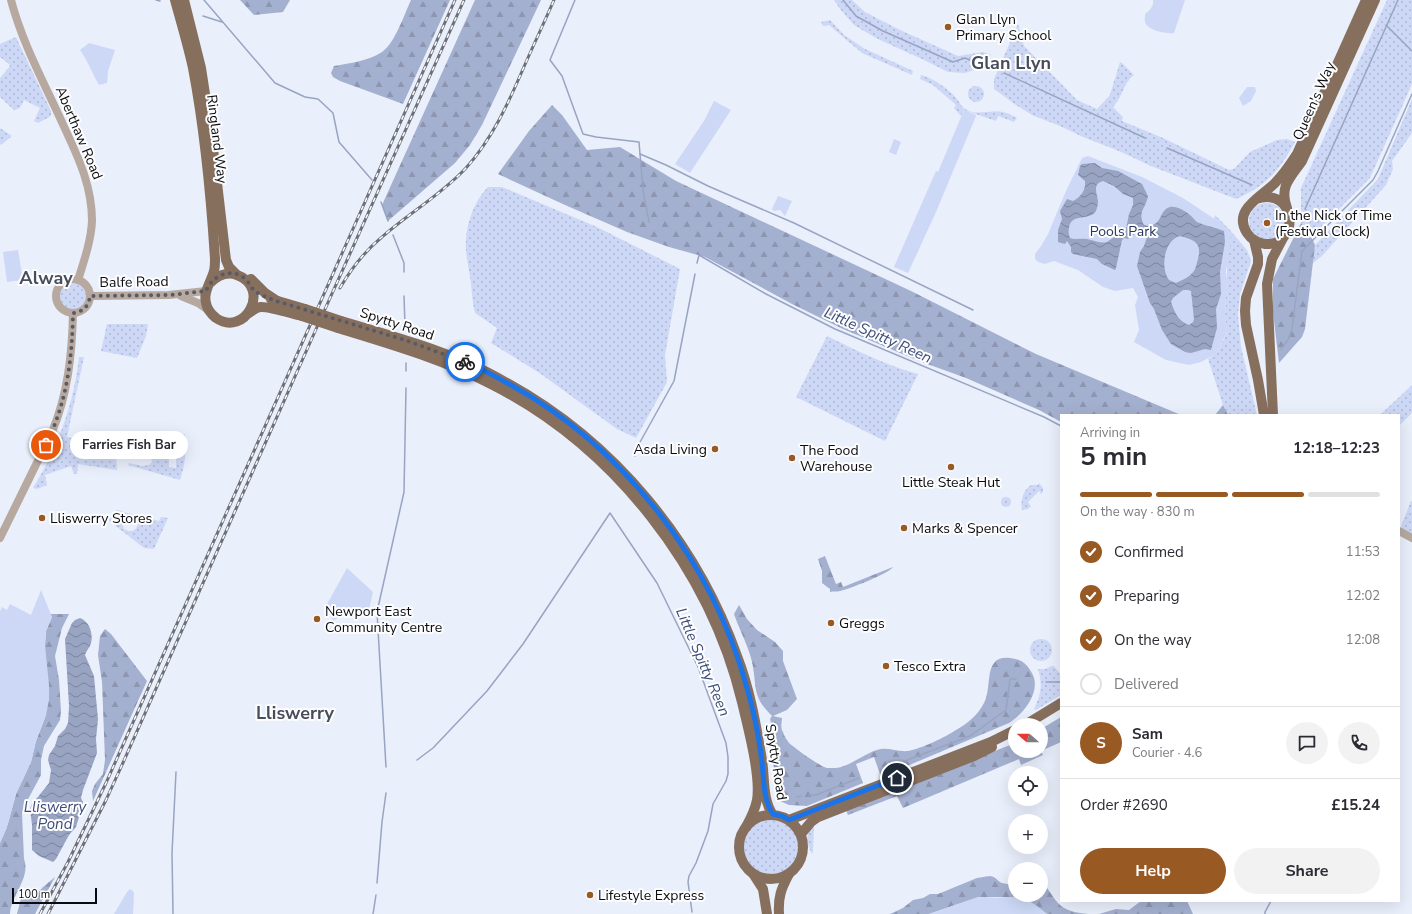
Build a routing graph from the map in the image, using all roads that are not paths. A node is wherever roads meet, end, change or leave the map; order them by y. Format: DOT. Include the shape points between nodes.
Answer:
graph roads {
  1 [pos="11,0"];
  2 [pos="175,0"];
  3 [pos="184,0"];
  4 [pos="1366,0"];
  5 [pos="1375,0"];
  6 [pos="1256,199"];
  7 [pos="1289,212"];
  8 [pos="220,216"];
  9 [pos="1284,236"];
  10 [pos="1254,240"];
  11 [pos="236,274"];
  12 [pos="78,280"];
  13 [pos="208,287"];
  14 [pos="253,290"];
  15 [pos="178,295"];
  16 [pos="90,296"];
  17 [pos="277,301"];
  18 [pos="208,310"];
  19 [pos="73,313"];
  20 [pos="303,313"];
  21 [pos="245,316"];
  22 [pos="339,324"];
  23 [pos="1264,414"];
  24 [pos="1273,414"];
  25 [pos="1400,532"];
  26 [pos="0,538"];
  27 [pos="1412,538"];
  28 [pos="1060,704"];
  29 [pos="1060,712"];
  30 [pos="1036,718"];
  31 [pos="1048,719"];
  32 [pos="1008,734"];
  33 [pos="1008,739"];
  34 [pos="773,814"];
  35 [pos="789,820"];
  36 [pos="746,826"];
  37 [pos="801,834"];
  38 [pos="789,874"];
  39 [pos="754,875"];
  40 [pos="767,914"];
  41 [pos="779,914"];
  1 -- 12 [label="street, Aberthaw Road" via="20,30 79,159 89,189 92,207 91,229"];
  2 -- 13 [label="main road, Ringland Way" via="201,118 215,259"];
  3 -- 8 [label="main road, Ringland Way" via="201,68"];
  4 -- 6 [label="main road, Queen's Way" via="1297,154 1281,177"];
  5 -- 7 [label="main road, Queen's Way" via="1302,161 1283,191"];
  6 -- 7 [label="main road" via="1276,199"];
  6 -- 10 [label="main road, Queen's Way" via="1246,208 1243,221 1247,234"];
  7 -- 9 [label="main road, Queen's Way" via="1290,225"];
  8 -- 11 [label="main road, Ringland Way" via="226,260"];
  8 -- 17 [label="main road, Ringland Way" via="227,225 232,262 238,270"];
  9 -- 10 [label="main road" via="1267,244"];
  9 -- 24 [label="main road, Queen's Way" via="1272,259 1267,284"];
  10 -- 23 [label="main road, Queen's Way" via="1258,264 1246,298 1245,311"];
  11 -- 13 [label="main road, Balfe Road" via="221,275"];
  11 -- 14 [label="main road" via="243,277"];
  12 -- 16 [label="street" via="87,286"];
  12 -- 19 [label="street" via="71,279 62,283 56,293 59,306 66,312"];
  13 -- 15 [label="street, Balfe Road"];
  13 -- 18 [label="main road"];
  14 -- 17 [label="main road, Spytty Road"];
  14 -- 21 [label="main road" via="253,304"];
  15 -- 16 [label="street, Balfe Road"];
  15 -- 18 [label="street, Balfe Road"];
  16 -- 19 [label="street" via="84,309"];
  17 -- 20 [label="main road, Spytty Road"];
  18 -- 21 [label="main road, Balfe Road" via="218,320 225,322 239,320"];
  19 -- 26 [label="street" via="71,361 58,418"];
  20 -- 21 [label="main road, Spytty Road" via="260,307"];
  20 -- 22 [label="main road, Spytty Road, bridge"];
  22 -- 34 [label="main road, Spytty Road" via="408,341 472,365 526,394 556,413 591,442 653,504 681,542 710,593 737,656 753,710 766,799"];
  22 -- 36 [label="main road, Spytty Road" via="467,372 526,403 551,419 606,467 656,522 703,596 738,685 755,764 758,792 754,811"];
  25 -- 27 [label="street"];
  28 -- 30 [label="main road"];
  29 -- 31 [label="main road"];
  32 -- 35 [label="main road"];
  33 -- 37 [label="main road" via="974,756 818,817"];
  34 -- 35 [label="main road"];
  34 -- 36 [label="main road" via="755,819"];
  35 -- 37 [label="main road"];
  36 -- 39 [label="main road" via="740,836 738,850 746,868"];
  37 -- 38 [label="main road" via="804,843 803,856"];
  38 -- 39 [label="main road" via="772,879"];
  38 -- 41 [label="main road" via="778,898"];
  39 -- 40 [label="main road" via="763,889"];
}
